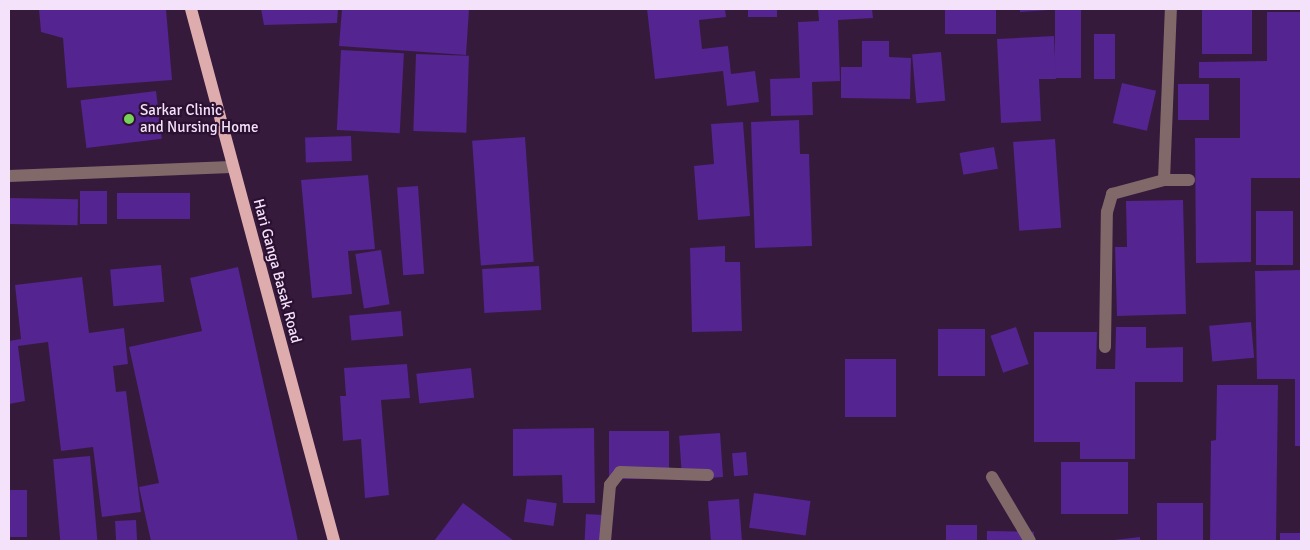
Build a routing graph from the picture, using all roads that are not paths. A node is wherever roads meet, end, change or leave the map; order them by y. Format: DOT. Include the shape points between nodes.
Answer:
graph roads {
  1 [pos="191,9"];
  2 [pos="1171,9"];
  3 [pos="231,167"];
  4 [pos="9,176"];
  5 [pos="1164,180"];
  6 [pos="1190,180"];
  7 [pos="1105,347"];
  8 [pos="708,475"];
  9 [pos="992,477"];
  10 [pos="334,541"];
  11 [pos="605,541"];
  12 [pos="1030,541"];
  1 -- 3 [label="main road, Hari Ganga Basak Road"];
  2 -- 5 [label="street"];
  3 -- 4 [label="street"];
  3 -- 10 [label="main road, Hari Ganga Basak Road"];
  5 -- 6 [label="street"];
  5 -- 7 [label="street" via="1112,194 1107,212"];
  8 -- 11 [label="street" via="620,472 610,485"];
  9 -- 12 [label="street"];
}
